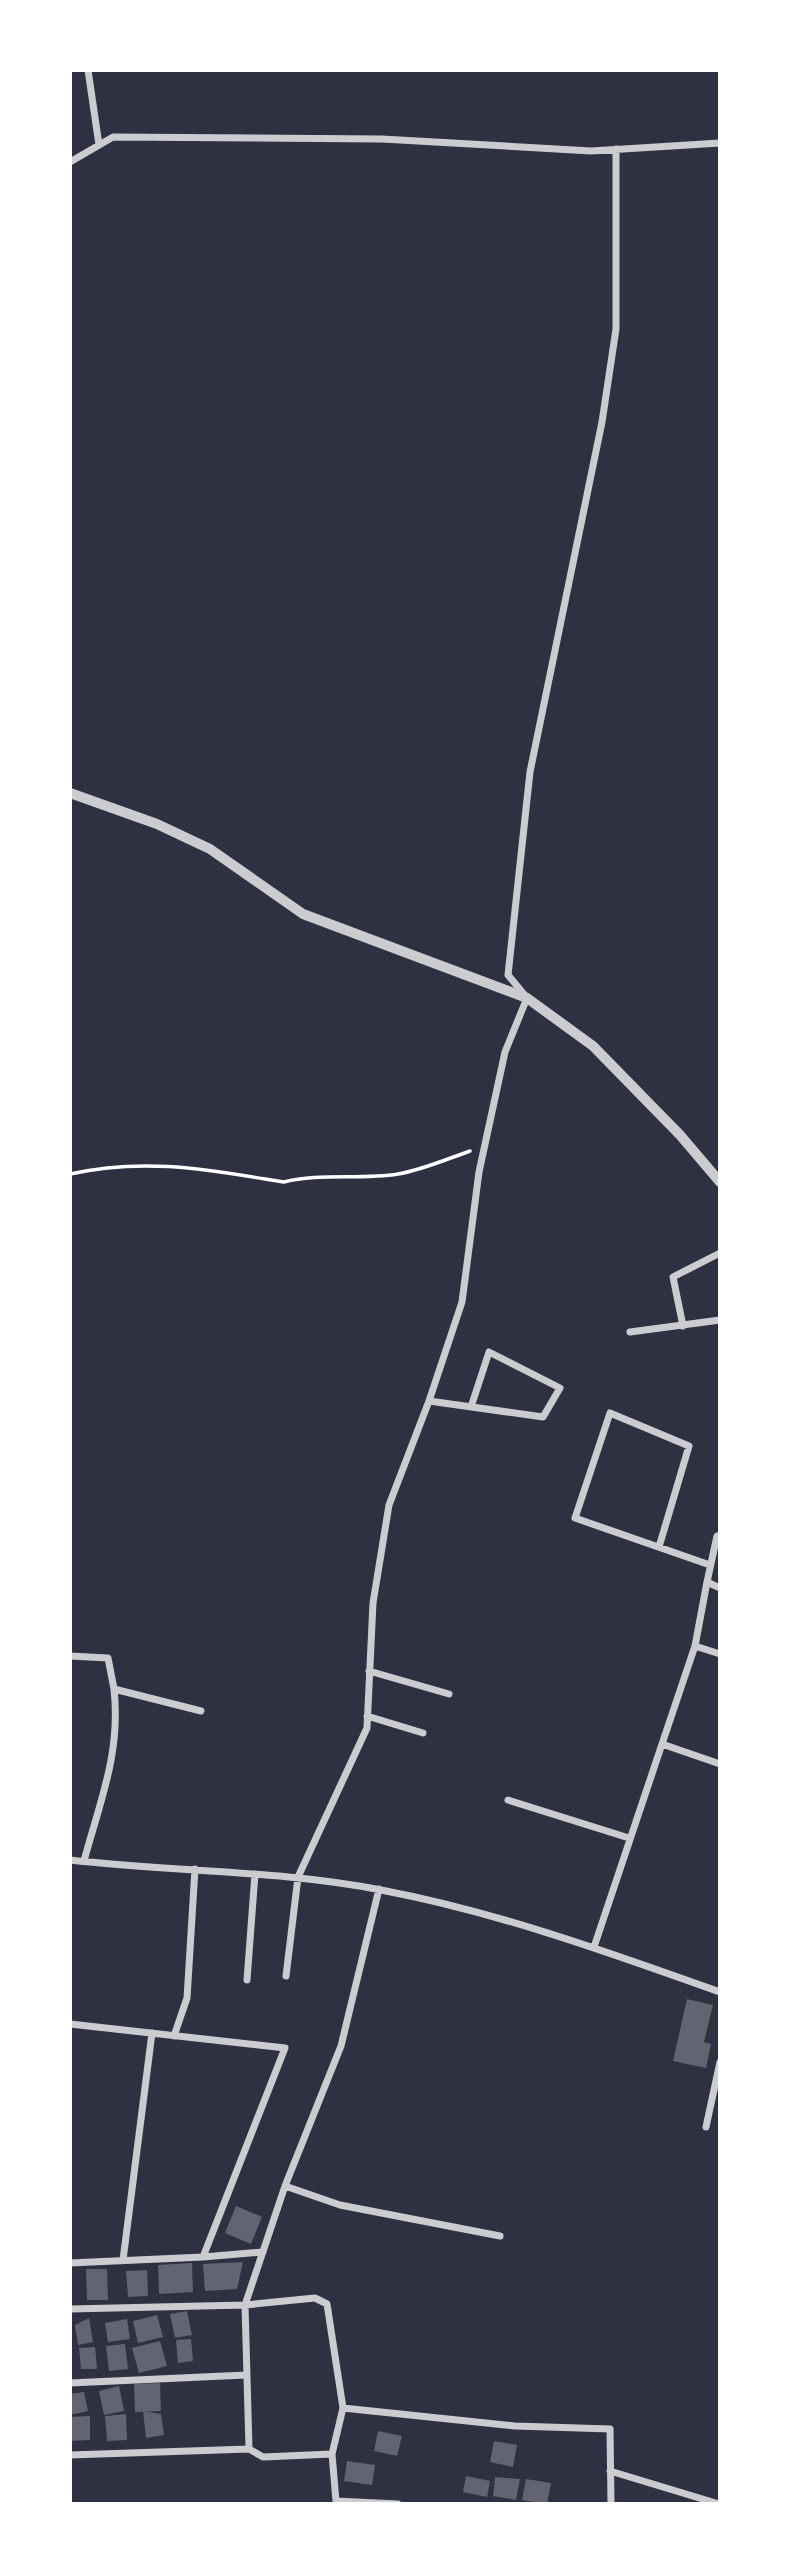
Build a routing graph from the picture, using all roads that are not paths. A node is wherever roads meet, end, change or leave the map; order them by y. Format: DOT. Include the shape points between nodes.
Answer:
graph roads {
  1 [pos="88,70"];
  2 [pos="720,143"];
  3 [pos="99,145"];
  4 [pos="616,149"];
  5 [pos="70,162"];
  6 [pos="70,793"];
  7 [pos="527,998"];
  8 [pos="720,1182"];
  9 [pos="720,1253"];
  10 [pos="720,1320"];
  11 [pos="683,1326"];
  12 [pos="630,1332"];
  13 [pos="429,1401"];
  14 [pos="471,1407"];
  15 [pos="720,1535"];
  16 [pos="659,1547"];
  17 [pos="710,1565"];
  18 [pos="707,1583"];
  19 [pos="720,1588"];
  20 [pos="695,1646"];
  21 [pos="720,1654"];
  22 [pos="70,1656"];
  23 [pos="369,1671"];
  24 [pos="114,1689"];
  25 [pos="449,1694"];
  26 [pos="201,1711"];
  27 [pos="367,1716"];
  28 [pos="423,1733"];
  29 [pos="662,1744"];
  30 [pos="720,1764"];
  31 [pos="508,1800"];
  32 [pos="629,1838"];
  33 [pos="70,1860"];
  34 [pos="84,1861"];
  35 [pos="195,1869"];
  36 [pos="256,1874"];
  37 [pos="299,1877"];
  38 [pos="379,1889"];
  39 [pos="594,1947"];
  40 [pos="286,1976"];
  41 [pos="247,1980"];
  42 [pos="720,1992"];
  43 [pos="70,2024"];
  44 [pos="152,2033"];
  45 [pos="174,2036"];
  46 [pos="720,2062"];
  47 [pos="706,2127"];
  48 [pos="285,2186"];
  49 [pos="500,2236"];
  50 [pos="263,2252"];
  51 [pos="203,2257"];
  52 [pos="123,2260"];
  53 [pos="70,2263"];
  54 [pos="245,2305"];
  55 [pos="70,2309"];
  56 [pos="246,2375"];
  57 [pos="70,2383"];
  58 [pos="344,2408"];
  59 [pos="249,2449"];
  60 [pos="332,2454"];
  61 [pos="70,2455"];
  62 [pos="610,2471"];
  63 [pos="398,2504"];
  64 [pos="611,2504"];
  65 [pos="719,2504"];
  1 -- 3 [label="street"];
  2 -- 4 [label="street"];
  3 -- 4 [label="street" via="113,137 382,139"];
  3 -- 5 [label="street"];
  4 -- 7 [label="street" via="616,329 530,772 512,934 508,975"];
  6 -- 7 [label="street" via="157,824 210,849 303,914"];
  7 -- 8 [label="street" via="593,1046"];
  7 -- 13 [label="street" via="505,1052 480,1172 462,1302"];
  9 -- 11 [label="street" via="673,1277"];
  10 -- 11 [label="street"];
  11 -- 12 [label="street"];
  13 -- 14 [label="street"];
  13 -- 23 [label="street" via="389,1506 373,1603"];
  14 -- 14 [label="street" via="543,1417 559,1388 489,1352"];
  15 -- 17 [label="street"];
  16 -- 16 [label="street" via="575,1518 610,1413 689,1446"];
  16 -- 17 [label="street"];
  17 -- 18 [label="street"];
  18 -- 19 [label="street"];
  18 -- 20 [label="street"];
  20 -- 21 [label="street"];
  20 -- 29 [label="street"];
  22 -- 24 [label="street" via="108,1658"];
  23 -- 25 [label="street"];
  23 -- 27 [label="street"];
  24 -- 26 [label="street"];
  24 -- 34 [label="street" via="117,1718 112,1765"];
  27 -- 28 [label="street"];
  27 -- 37 [label="street" via="366,1728"];
  29 -- 30 [label="street"];
  29 -- 32 [label="street"];
  31 -- 32 [label="street"];
  32 -- 39 [label="street"];
  33 -- 34 [label="street"];
  34 -- 35 [label="street"];
  35 -- 36 [label="street"];
  35 -- 45 [label="street" via="187,1998"];
  36 -- 37 [label="street"];
  36 -- 41 [label="street"];
  37 -- 38 [label="street"];
  37 -- 40 [label="street"];
  38 -- 39 [label="street" via="502,1918"];
  38 -- 48 [label="street" via="341,2046"];
  39 -- 42 [label="street"];
  43 -- 44 [label="street"];
  44 -- 45 [label="street"];
  44 -- 52 [label="street"];
  45 -- 51 [label="street" via="285,2048"];
  46 -- 47 [label="street"];
  48 -- 49 [label="street" via="340,2205"];
  48 -- 50 [label="street"];
  50 -- 51 [label="street"];
  50 -- 54 [label="street"];
  51 -- 52 [label="street"];
  52 -- 53 [label="street"];
  54 -- 55 [label="street"];
  54 -- 56 [label="street"];
  54 -- 58 [label="street" via="315,2298 327,2304"];
  56 -- 57 [label="street"];
  56 -- 59 [label="street"];
  58 -- 60 [label="street"];
  58 -- 62 [label="street" via="515,2426 610,2429"];
  59 -- 60 [label="street" via="263,2457"];
  59 -- 61 [label="street"];
  60 -- 63 [label="street" via="336,2501"];
  62 -- 64 [label="street"];
  62 -- 65 [label="street"];
}
